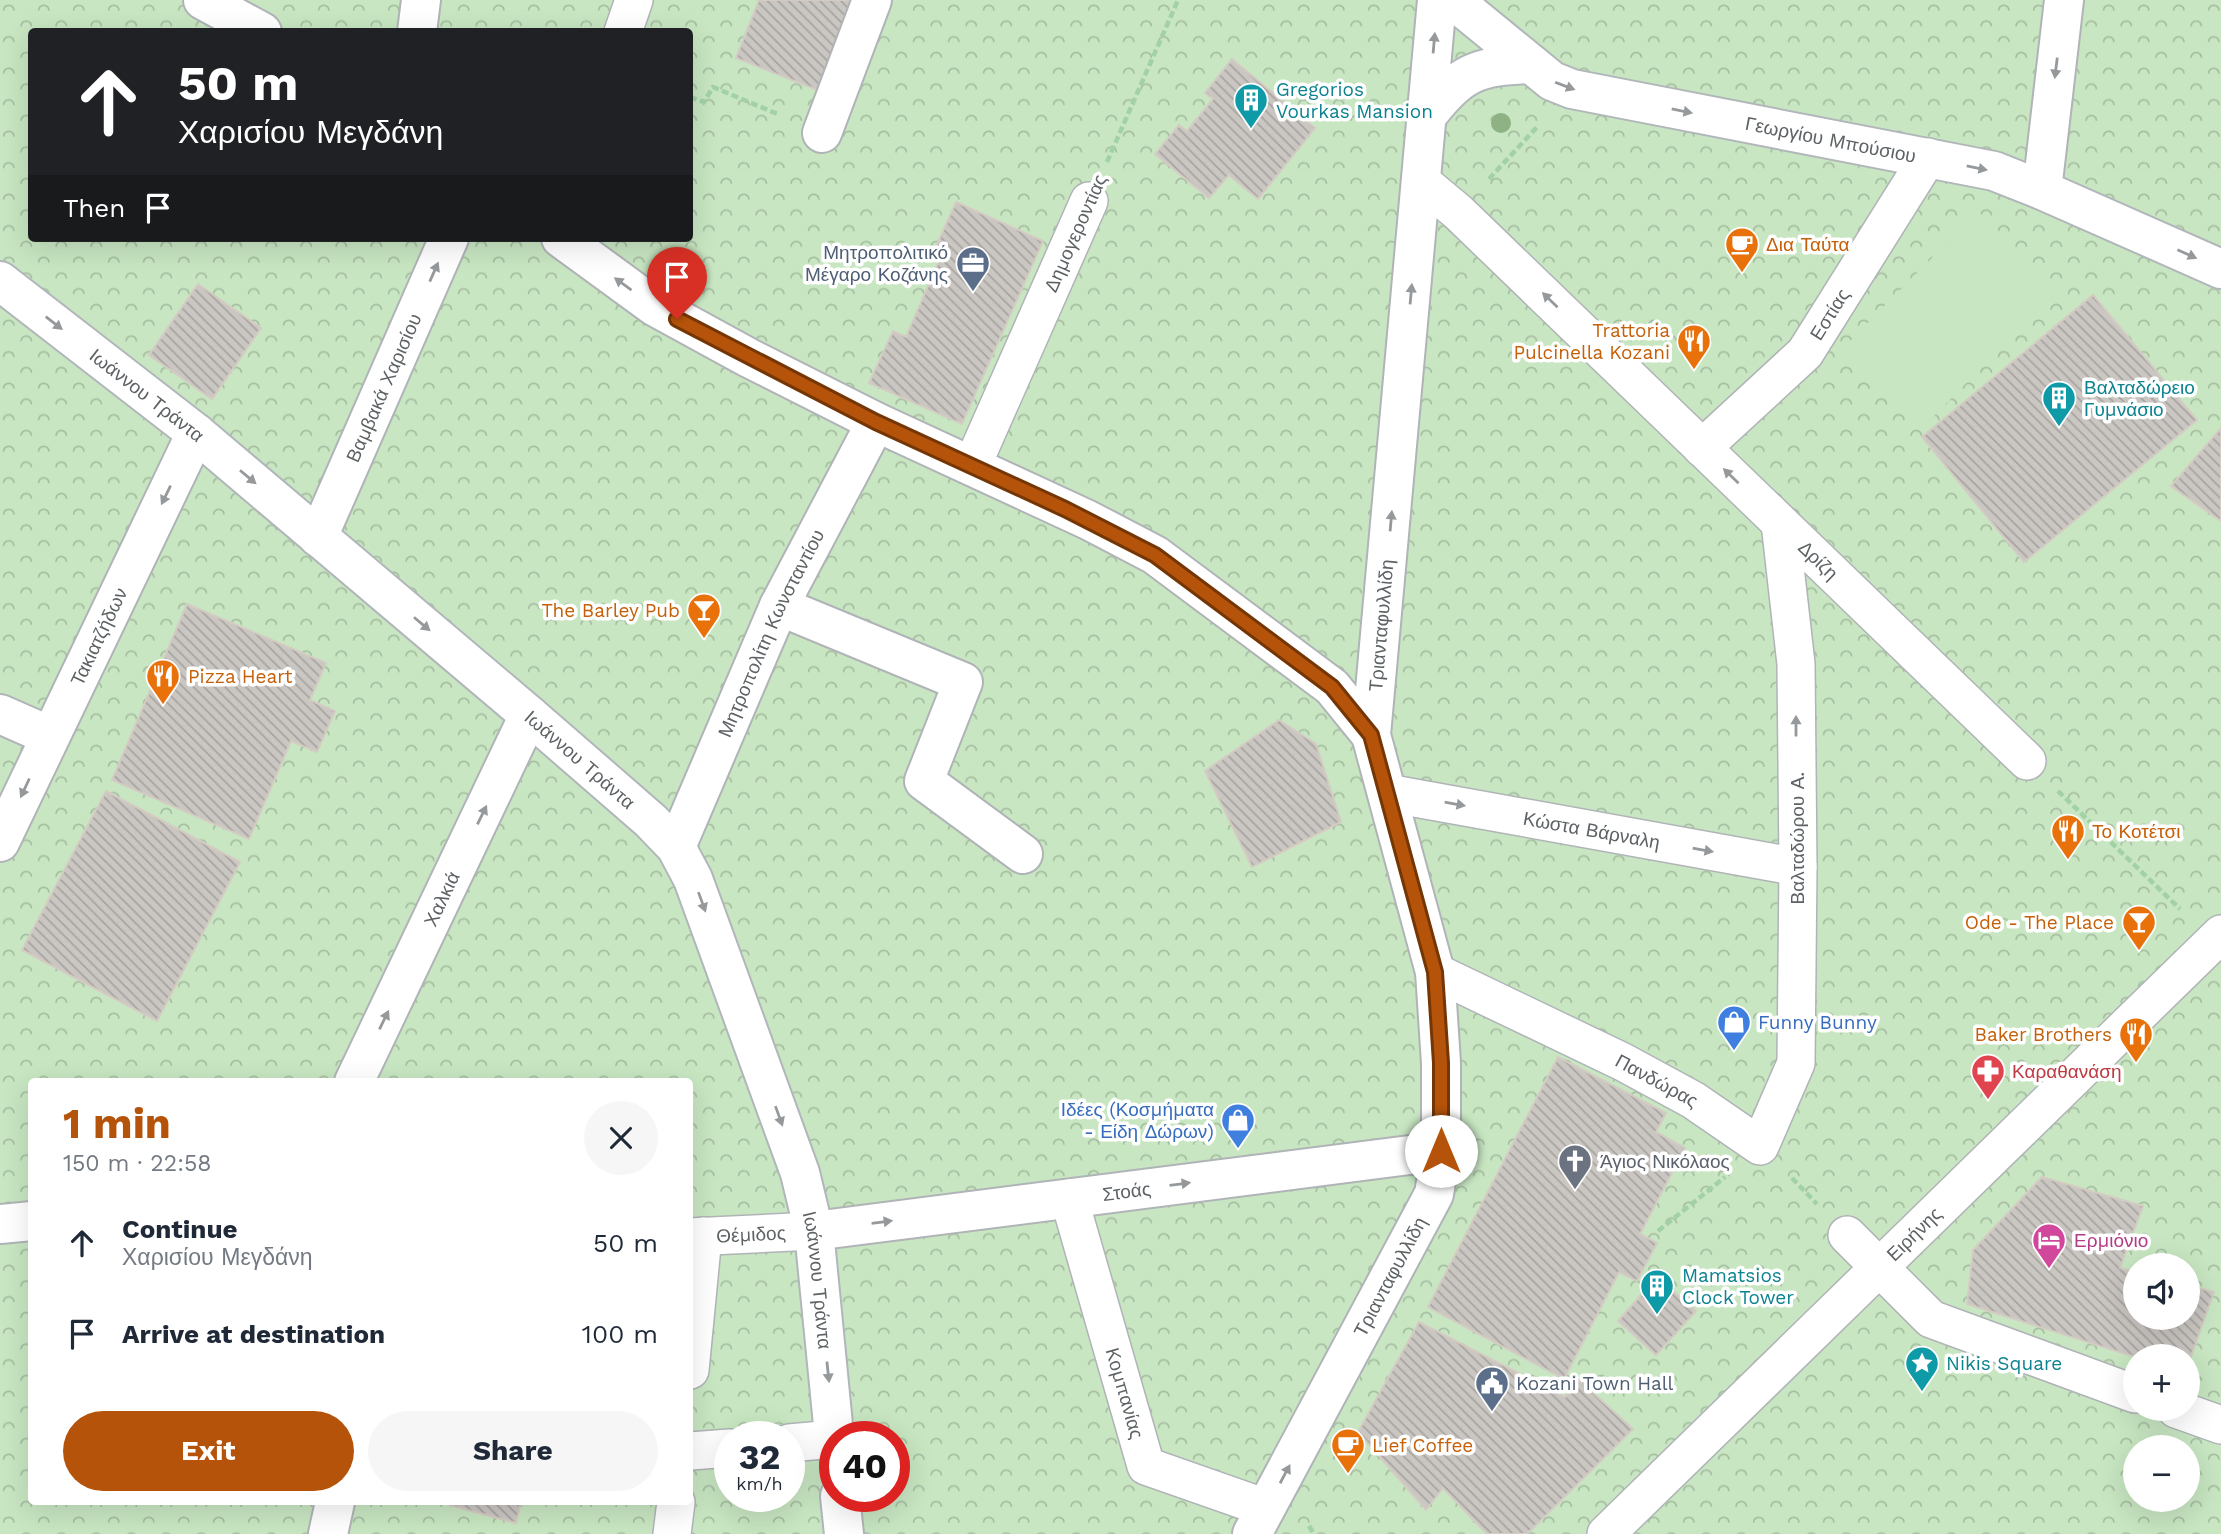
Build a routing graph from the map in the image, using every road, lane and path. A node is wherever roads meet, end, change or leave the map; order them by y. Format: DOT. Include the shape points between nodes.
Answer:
graph roads {
  1 [pos="202,0"];
  2 [pos="421,0"];
  3 [pos="634,0"];
  4 [pos="872,0"];
  5 [pos="1178,0"];
  6 [pos="1437,0"];
  7 [pos="1453,0"];
  8 [pos="2064,0"];
  9 [pos="254,28"];
  10 [pos="417,28"];
  11 [pos="624,28"];
  12 [pos="1531,64"];
  13 [pos="1572,89"];
  14 [pos="693,98"];
  15 [pos="1427,117"];
  16 [pos="822,133"];
  17 [pos="1928,157"];
  18 [pos="1422,182"];
  19 [pos="2042,190"];
  20 [pos="1089,201"];
  21 [pos="1458,212"];
  22 [pos="447,242"];
  23 [pos="566,242"];
  24 [pos="2221,269"];
  25 [pos="0,281"];
  26 [pos="876,422"];
  27 [pos="196,433"];
  28 [pos="1702,448"];
  29 [pos="972,466"];
  30 [pos="1780,523"];
  31 [pos="318,537"];
  32 [pos="779,606"];
  33 [pos="0,714"];
  34 [pos="529,715"];
  35 [pos="1371,735"];
  36 [pos="50,736"];
  37 [pos="2027,761"];
  38 [pos="1388,793"];
  39 [pos="0,842"];
  40 [pos="676,847"];
  41 [pos="1023,854"];
  42 [pos="1798,867"];
  43 [pos="2218,942"];
  44 [pos="1435,972"];
  45 [pos="357,1078"];
  46 [pos="1760,1146"];
  47 [pos="1441,1151"];
  48 [pos="1069,1198"];
  49 [pos="28,1221"];
  50 [pos="0,1224"];
  51 [pos="814,1231"];
  52 [pos="1658,1231"];
  53 [pos="1847,1235"];
  54 [pos="696,1236"];
  55 [pos="1879,1267"];
  56 [pos="693,1303"];
  57 [pos="2123,1390"];
  58 [pos="2200,1418"];
  59 [pos="832,1421"];
  60 [pos="2221,1425"];
  61 [pos="714,1449"];
  62 [pos="693,1451"];
  63 [pos="334,1505"];
  64 [pos="676,1505"];
  65 [pos="842,1512"];
  66 [pos="1259,1521"];
  67 [pos="328,1534"];
  68 [pos="672,1534"];
  69 [pos="844,1534"];
  70 [pos="1606,1534"];
  1 -- 9 [label="street"];
  2 -- 10 [label="street"];
  3 -- 11 [label="street"];
  4 -- 16 [label="street"];
  5 -- 20 [label="path, Δημογεροντίας"];
  15 -- 6 [label="street, Τριανταφυλλίδη, one-way"];
  7 -- 12 [label="street, Γεωργίου Μπούσιου"];
  8 -- 19 [label="street, one-way"];
  12 -- 13 [label="street, Γεωργίου Μπούσιου, one-way" via="1552,81"];
  12 -- 15 [label="street" via="1466,75"];
  13 -- 17 [label="street, Γεωργίου Μπούσιου, one-way"];
  13 -- 21 [label="path"];
  14 -- 16 [label="path" via="704,102 713,87"];
  15 -- 18 [label="street, Τριανταφυλλίδη"];
  17 -- 19 [label="street, Γεωργίου Μπούσιου, one-way" via="1994,171"];
  17 -- 28 [label="street, Εστίας" via="1805,353"];
  18 -- 21 [label="street, Δρίζη"];
  35 -- 18 [label="street, Τριανταφυλλίδη, one-way"];
  19 -- 24 [label="street, Γεωργίου Μπούσιου, one-way"];
  20 -- 29 [label="street, Δημογεροντίας"];
  28 -- 21 [label="street, Δρίζη, one-way"];
  31 -- 22 [label="street, Βαμβακά Χαρισίου, one-way"];
  26 -- 23 [label="street, one-way" via="654,306"];
  25 -- 27 [label="street, Ιωάννου Τράντα, one-way"];
  26 -- 29 [label="street"];
  26 -- 32 [label="street, Μητροπολίτη Κωνσταντίου"];
  27 -- 31 [label="street, Ιωάννου Τράντα, one-way"];
  27 -- 36 [label="street, Τακιατζήδων, one-way"];
  30 -- 28 [label="street, Δρίζη, one-way"];
  29 -- 35 [label="street" via="1155,555 1332,687"];
  30 -- 37 [label="street, Δρίζη"];
  42 -- 30 [label="street, Βαλταδώρου Α., one-way" via="1796,664"];
  31 -- 34 [label="street, Ιωάννου Τράντα, one-way"];
  32 -- 40 [label="street, Μητροπολίτη Κωνσταντίου"];
  32 -- 41 [label="street" via="963,682 924,781"];
  33 -- 36 [label="street"];
  34 -- 40 [label="street, Ιωάννου Τράντα"];
  45 -- 34 [label="street, Χαλκιά, one-way"];
  35 -- 38 [label="street, Τριανταφυλλίδη"];
  36 -- 39 [label="street, Τακιατζήδων, one-way"];
  37 -- 43 [label="path"];
  38 -- 42 [label="street, Κώστα Βάρναλη, one-way"];
  38 -- 44 [label="street, Τριανταφυλλίδη"];
  40 -- 51 [label="street, Ιωάννου Τράντα, one-way" via="694,879 800,1173"];
  42 -- 46 [label="street, Βαλταδώρου Α." via="1796,1063"];
  43 -- 55 [label="street, Ειρήνης"];
  44 -- 46 [label="street, Πανδώρας" via="1623,1062 1693,1100"];
  44 -- 47 [label="street, Τριανταφυλλίδη"];
  46 -- 52 [label="path"];
  46 -- 53 [label="path"];
  48 -- 47 [label="street, Στοάς, one-way"];
  66 -- 47 [label="street, Τριανταφυλλίδη, one-way" via="1434,1194"];
  51 -- 48 [label="street, Στοάς, one-way"];
  48 -- 66 [label="street, Κομπανίας" via="1146,1466"];
  49 -- 50 [label="street"];
  51 -- 54 [label="street, Θέμιδος"];
  51 -- 59 [label="street, Ιωάννου Τράντα, one-way"];
  53 -- 55 [label="street"];
  54 -- 56 [label="street"];
  55 -- 57 [label="street" via="1931,1319"];
  55 -- 70 [label="street, Ειρήνης"];
  58 -- 60 [label="street"];
  61 -- 62 [label="street"];
  63 -- 67 [label="street"];
  64 -- 68 [label="street"];
  65 -- 69 [label="street"];
}
